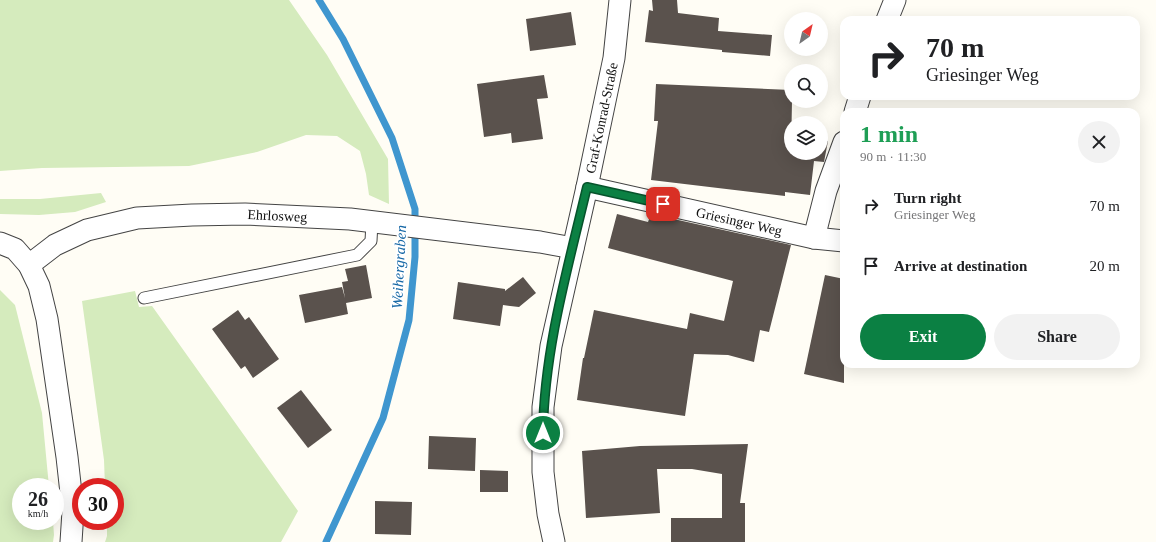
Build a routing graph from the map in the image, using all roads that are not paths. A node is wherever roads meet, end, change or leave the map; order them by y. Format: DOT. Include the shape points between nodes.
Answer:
graph roads {
  1 [pos="620,0"];
  2 [pos="895,0"];
  3 [pos="889,16"];
  4 [pos="840,153"];
  5 [pos="587,187"];
  6 [pos="381,223"];
  7 [pos="814,238"];
  8 [pos="840,241"];
  9 [pos="0,243"];
  10 [pos="573,248"];
  11 [pos="29,265"];
  12 [pos="144,298"];
  13 [pos="71,542"];
  14 [pos="554,542"];
  1 -- 5 [label="street, Graf-Konrad-Straße" via="614,58"];
  2 -- 3 [label="street"];
  4 -- 7 [label="street" via="826,191"];
  5 -- 7 [label="street, Griesinger Weg"];
  5 -- 10 [label="street, Graf-Konrad-Straße"];
  6 -- 10 [label="street, Ehrlosweg"];
  6 -- 11 [label="street, Ehrlosweg" via="245,214 138,218 87,230 55,245"];
  6 -- 12 [label="lane" via="371,241 357,254"];
  7 -- 8 [label="street, Griesinger Weg"];
  9 -- 11 [label="street" via="15,249"];
  10 -- 14 [label="street, Graf-Konrad-Straße" via="551,346 543,408 543,472"];
  11 -- 13 [label="street" via="39,286 47,319 73,511"];
}
